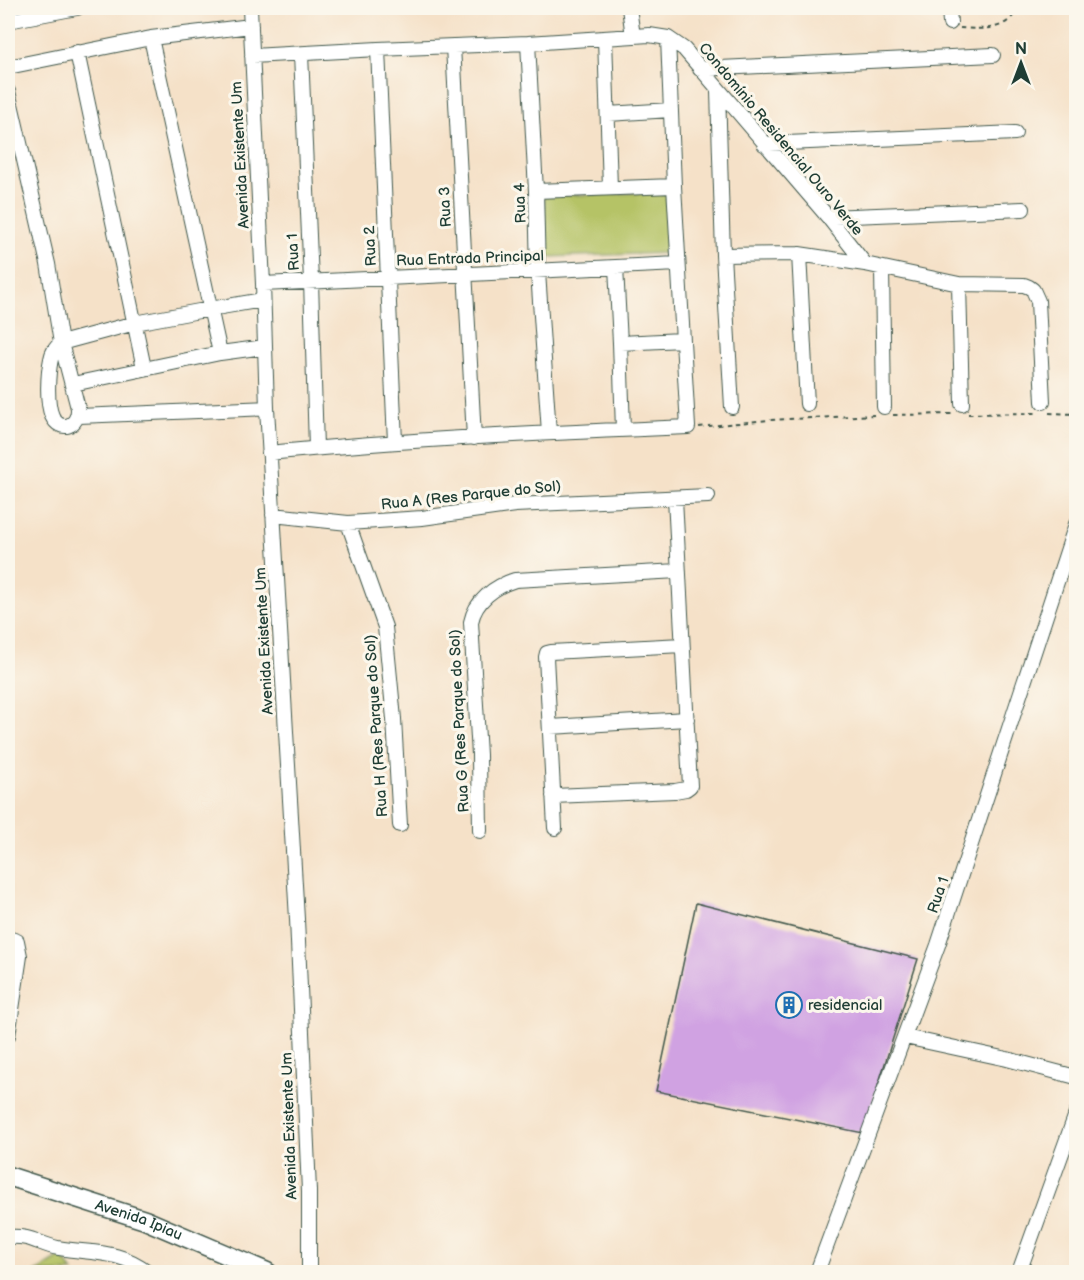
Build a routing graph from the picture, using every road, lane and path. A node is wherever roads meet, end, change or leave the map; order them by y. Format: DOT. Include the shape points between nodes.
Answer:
graph roads {
  1 [pos="77,8"];
  2 [pos="250,8"];
  3 [pos="629,8"];
  4 [pos="949,8"];
  5 [pos="1017,8"];
  6 [pos="8,21"];
  7 [pos="950,23"];
  8 [pos="250,27"];
  9 [pos="633,36"];
  10 [pos="151,38"];
  11 [pos="668,38"];
  12 [pos="605,39"];
  13 [pos="528,43"];
  14 [pos="453,46"];
  15 [pos="378,49"];
  16 [pos="77,52"];
  17 [pos="301,54"];
  18 [pos="993,55"];
  19 [pos="252,56"];
  20 [pos="8,67"];
  21 [pos="700,69"];
  22 [pos="718,90"];
  23 [pos="8,91"];
  24 [pos="671,110"];
  25 [pos="608,114"];
  26 [pos="1015,133"];
  27 [pos="764,144"];
  28 [pos="674,186"];
  29 [pos="610,188"];
  30 [pos="536,191"];
  31 [pos="1023,209"];
  32 [pos="828,217"];
  33 [pos="799,254"];
  34 [pos="723,255"];
  35 [pos="678,264"];
  36 [pos="865,264"];
  37 [pos="616,267"];
  38 [pos="882,268"];
  39 [pos="538,272"];
  40 [pos="465,275"];
  41 [pos="388,278"];
  42 [pos="311,281"];
  43 [pos="263,284"];
  44 [pos="958,284"];
  45 [pos="263,300"];
  46 [pos="210,309"];
  47 [pos="135,323"];
  48 [pos="682,340"];
  49 [pos="61,343"];
  50 [pos="620,343"];
  51 [pos="265,347"];
  52 [pos="220,353"];
  53 [pos="144,368"];
  54 [pos="73,384"];
  55 [pos="1043,402"];
  56 [pos="807,404"];
  57 [pos="962,404"];
  58 [pos="732,407"];
  59 [pos="884,407"];
  60 [pos="267,408"];
  61 [pos="78,416"];
  62 [pos="622,430"];
  63 [pos="549,433"];
  64 [pos="474,438"];
  65 [pos="395,442"];
  66 [pos="316,448"];
  67 [pos="270,453"];
  68 [pos="708,496"];
  69 [pos="675,498"];
  70 [pos="273,515"];
  71 [pos="348,523"];
  72 [pos="1077,524"];
  73 [pos="678,571"];
  74 [pos="682,645"];
  75 [pos="687,719"];
  76 [pos="550,727"];
  77 [pos="553,796"];
  78 [pos="400,825"];
  79 [pos="555,828"];
  80 [pos="480,831"];
  81 [pos="12,939"];
  82 [pos="8,1036"];
  83 [pos="905,1037"];
  84 [pos="1077,1077"];
  85 [pos="1077,1114"];
  86 [pos="8,1176"];
  87 [pos="8,1237"];
  88 [pos="148,1272"];
  89 [pos="267,1272"];
  90 [pos="309,1272"];
  91 [pos="817,1272"];
  92 [pos="1019,1272"];
  1 -- 6 [label="street"];
  2 -- 8 [label="street, Avenida Existente Um"];
  3 -- 9 [label="street"];
  4 -- 7 [label="street"];
  5 -- 7 [label="path" via="1009,21 994,27 959,28"];
  8 -- 10 [label="street"];
  8 -- 19 [label="street, Avenida Existente Um"];
  9 -- 11 [label="street"];
  9 -- 12 [label="street"];
  10 -- 16 [label="street"];
  10 -- 46 [label="street"];
  11 -- 21 [label="street, Condomínio Residencial Ouro Verde" via="684,49"];
  11 -- 24 [label="street"];
  12 -- 13 [label="street"];
  12 -- 25 [label="street"];
  13 -- 14 [label="street"];
  13 -- 30 [label="street, Rua 4"];
  14 -- 15 [label="street"];
  14 -- 40 [label="street, Rua 3"];
  15 -- 17 [label="street"];
  15 -- 41 [label="street, Rua 2"];
  16 -- 20 [label="street"];
  16 -- 47 [label="street"];
  17 -- 19 [label="street"];
  17 -- 42 [label="street, Rua 1"];
  18 -- 21 [label="street"];
  19 -- 43 [label="street, Avenida Existente Um"];
  21 -- 22 [label="street, Condomínio Residencial Ouro Verde"];
  22 -- 27 [label="street, Condomínio Residencial Ouro Verde"];
  22 -- 34 [label="street"];
  23 -- 49 [label="street" via="48,264"];
  24 -- 25 [label="street"];
  24 -- 28 [label="street"];
  25 -- 29 [label="street"];
  26 -- 27 [label="street"];
  27 -- 32 [label="street, Condomínio Residencial Ouro Verde"];
  28 -- 29 [label="street"];
  28 -- 35 [label="street"];
  29 -- 30 [label="street"];
  30 -- 39 [label="street, Rua 4"];
  31 -- 32 [label="street"];
  32 -- 36 [label="street, Condomínio Residencial Ouro Verde"];
  33 -- 34 [label="street"];
  33 -- 36 [label="street"];
  33 -- 56 [label="street"];
  34 -- 58 [label="street"];
  35 -- 37 [label="street, Rua Entrada Principal"];
  35 -- 48 [label="street"];
  36 -- 38 [label="street"];
  37 -- 39 [label="street, Rua Entrada Principal"];
  37 -- 50 [label="street"];
  38 -- 44 [label="street"];
  38 -- 59 [label="street"];
  39 -- 40 [label="street, Rua Entrada Principal"];
  39 -- 63 [label="street, Rua 4"];
  40 -- 41 [label="street, Rua Entrada Principal"];
  40 -- 64 [label="street, Rua 3"];
  41 -- 42 [label="street, Rua Entrada Principal"];
  41 -- 65 [label="street, Rua 2"];
  42 -- 43 [label="street, Rua Entrada Principal"];
  42 -- 66 [label="street, Rua 1"];
  43 -- 45 [label="street, Avenida Existente Um"];
  44 -- 55 [label="street" via="1017,285 1033,290 1039,312"];
  44 -- 57 [label="street"];
  45 -- 46 [label="street"];
  45 -- 51 [label="street, Avenida Existente Um"];
  46 -- 47 [label="street"];
  46 -- 52 [label="street"];
  47 -- 49 [label="street"];
  47 -- 53 [label="street"];
  48 -- 50 [label="street"];
  48 -- 62 [label="street" via="688,427"];
  49 -- 54 [label="street"];
  49 -- 61 [label="street" via="51,358 48,391 52,415 64,426 72,425"];
  50 -- 62 [label="street"];
  51 -- 52 [label="street"];
  51 -- 60 [label="street, Avenida Existente Um"];
  52 -- 53 [label="street"];
  53 -- 54 [label="street"];
  54 -- 61 [label="street"];
  60 -- 61 [label="street"];
  60 -- 67 [label="street, Avenida Existente Um"];
  62 -- 63 [label="street"];
  63 -- 64 [label="street"];
  64 -- 65 [label="street"];
  65 -- 66 [label="street"];
  66 -- 67 [label="street"];
  67 -- 70 [label="street, Avenida Existente Um"];
  68 -- 69 [label="street, Rua A (Res Parque do Sol)"];
  69 -- 71 [label="street, Rua A (Res Parque do Sol)" via="515,505"];
  69 -- 73 [label="street"];
  70 -- 71 [label="street, Rua A (Res Parque do Sol)"];
  70 -- 90 [label="street, Avenida Existente Um" via="297,931"];
  71 -- 78 [label="street, Rua H (Res Parque do Sol)" via="385,627"];
  72 -- 83 [label="street, Rua 1" via="976,835"];
  73 -- 74 [label="street"];
  73 -- 80 [label="street, Rua G (Res Parque do Sol)" via="515,580 496,588 477,606 471,622"];
  74 -- 75 [label="street"];
  74 -- 76 [label="street" via="547,654"];
  75 -- 76 [label="street"];
  75 -- 77 [label="street" via="688,788"];
  76 -- 77 [label="street"];
  77 -- 79 [label="street"];
  81 -- 82 [label="street" via="20,956"];
  83 -- 84 [label="street"];
  83 -- 91 [label="street, Rua 1"];
  85 -- 92 [label="street"];
  86 -- 89 [label="main road, Avenida Ipiau" via="145,1220"];
  87 -- 88 [label="street" via="27,1237 58,1248 113,1255"];
}
